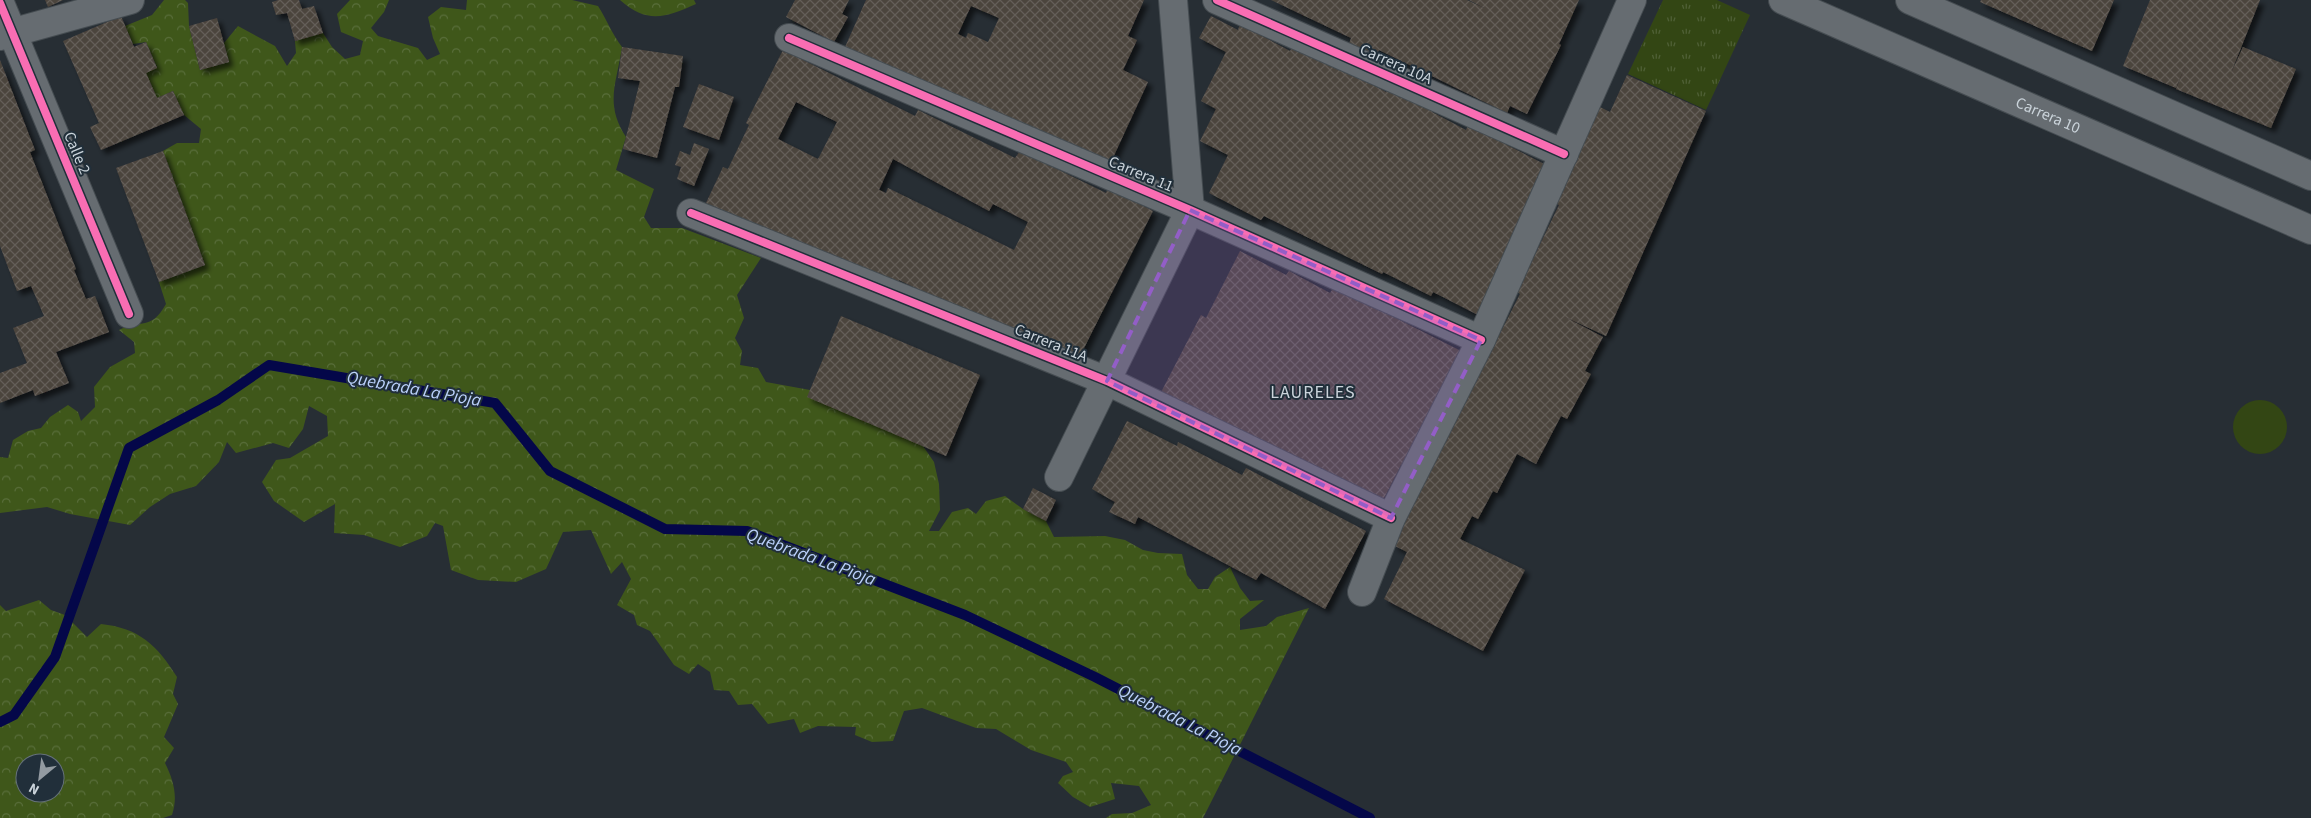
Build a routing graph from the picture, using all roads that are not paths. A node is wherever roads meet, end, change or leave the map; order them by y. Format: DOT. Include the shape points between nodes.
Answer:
graph roads {
  1 [pos="130,0"];
  2 [pos="1173,0"];
  3 [pos="1217,0"];
  4 [pos="1632,0"];
  5 [pos="1783,0"];
  6 [pos="1910,0"];
  7 [pos="0,3"];
  8 [pos="6,34"];
  9 [pos="789,38"];
  10 [pos="1564,154"];
  11 [pos="2311,176"];
  12 [pos="1190,210"];
  13 [pos="692,213"];
  14 [pos="2311,230"];
  15 [pos="129,314"];
  16 [pos="1481,340"];
  17 [pos="1107,381"];
  18 [pos="1059,477"];
  19 [pos="1391,518"];
  20 [pos="1362,592"];
  1 -- 8 [label="street"];
  2 -- 12 [label="street"];
  3 -- 10 [label="street, Carrera 10A"];
  4 -- 10 [label="street"];
  5 -- 14 [label="street, Carrera 10"];
  6 -- 11 [label="street"];
  7 -- 8 [label="street, Calle 2"];
  8 -- 15 [label="street, Calle 2"];
  9 -- 12 [label="street, Carrera 11"];
  10 -- 16 [label="street"];
  12 -- 16 [label="street, Carrera 11"];
  12 -- 17 [label="street"];
  13 -- 17 [label="street, Carrera 11A"];
  16 -- 19 [label="street"];
  17 -- 18 [label="street"];
  17 -- 19 [label="street, Carrera 11A"];
  19 -- 20 [label="street"];
}
